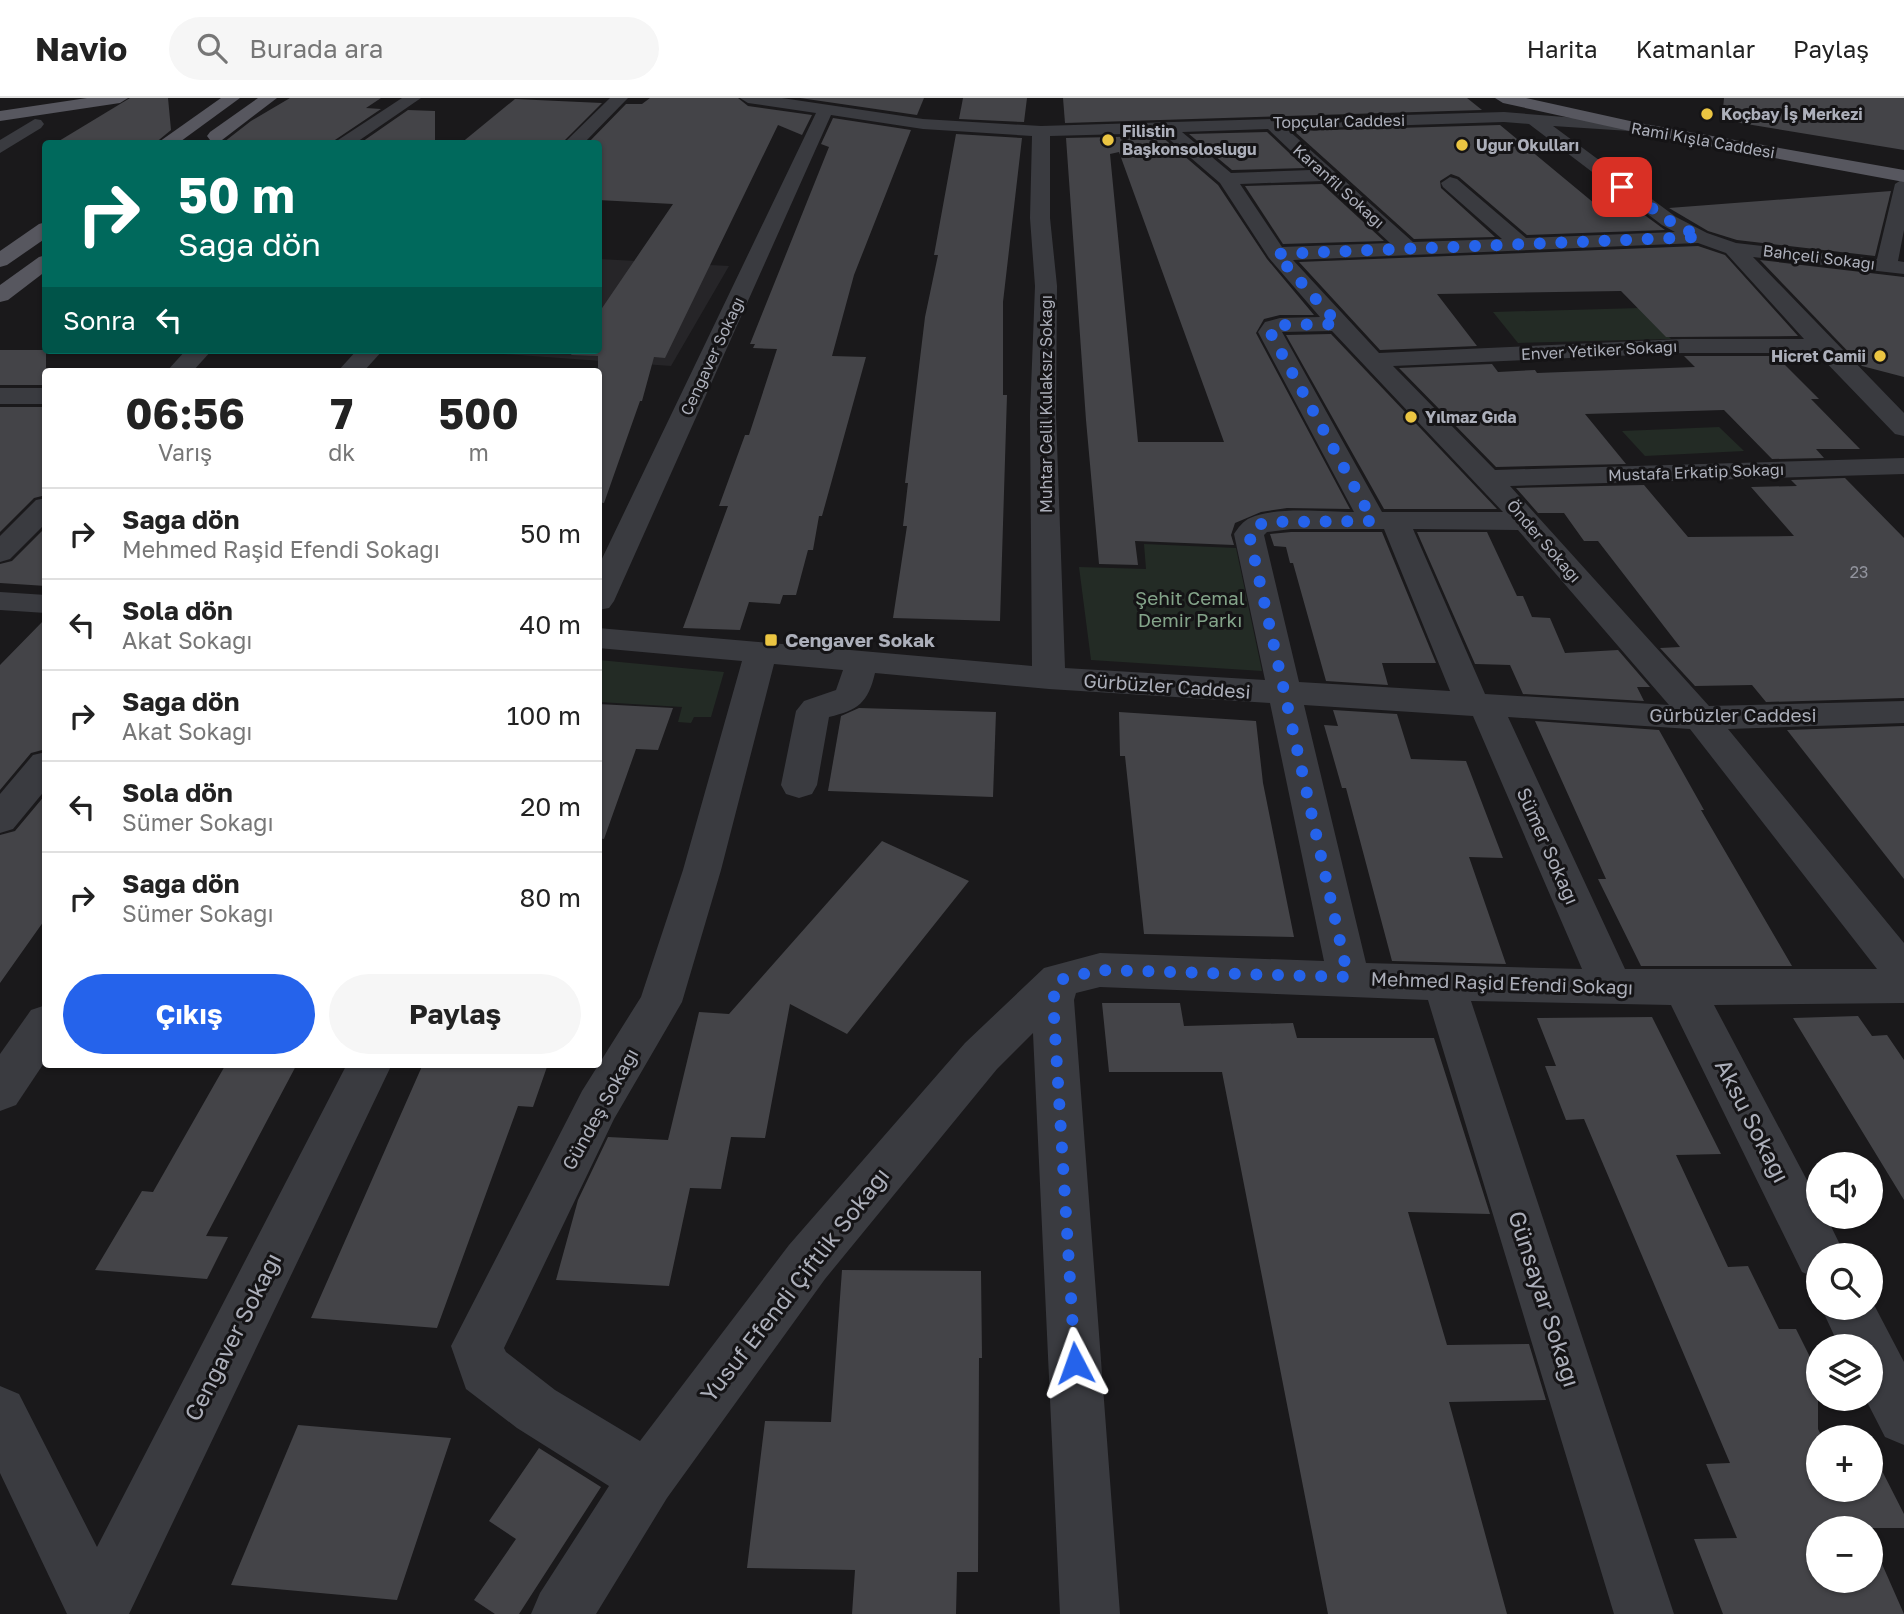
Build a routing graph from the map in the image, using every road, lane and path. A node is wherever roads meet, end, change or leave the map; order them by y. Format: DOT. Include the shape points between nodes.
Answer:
graph roads {
  1 [pos="104,98"];
  2 [pos="120,98"];
  3 [pos="232,98"];
  4 [pos="270,98"];
  5 [pos="413,98"];
  6 [pos="620,98"];
  7 [pos="748,98"];
  8 [pos="1490,98"];
  9 [pos="1503,98"];
  10 [pos="214,105"];
  11 [pos="832,105"];
  12 [pos="883,105"];
  13 [pos="946,108"];
  14 [pos="1534,108"];
  15 [pos="0,115"];
  16 [pos="1270,122"];
  17 [pos="35,124"];
  18 [pos="959,127"];
  19 [pos="1166,127"];
  20 [pos="1639,128"];
  21 [pos="1041,131"];
  22 [pos="171,140"];
  23 [pos="212,140"];
  24 [pos="347,140"];
  25 [pos="576,140"];
  26 [pos="0,148"];
  27 [pos="1904,167"];
  28 [pos="1324,174"];
  29 [pos="1904,176"];
  30 [pos="1227,179"];
  31 [pos="1450,183"];
  32 [pos="1904,184"];
  33 [pos="42,231"];
  34 [pos="1700,237"];
  35 [pos="1522,246"];
  36 [pos="1733,249"];
  37 [pos="1409,250"];
  38 [pos="1276,254"];
  39 [pos="0,261"];
  40 [pos="42,264"];
  41 [pos="1895,266"];
  42 [pos="0,295"];
  43 [pos="1338,324"];
  44 [pos="1824,345"];
  45 [pos="196,354"];
  46 [pos="366,354"];
  47 [pos="1374,360"];
  48 [pos="182,368"];
  49 [pos="353,368"];
  50 [pos="0,396"];
  51 [pos="42,396"];
  52 [pos="1904,428"];
  53 [pos="1904,466"];
  54 [pos="1488,478"];
  55 [pos="42,510"];
  56 [pos="1384,521"];
  57 [pos="1525,521"];
  58 [pos="0,552"];
  59 [pos="602,593"];
  60 [pos="0,601"];
  61 [pos="42,604"];
  62 [pos="602,639"];
  63 [pos="761,653"];
  64 [pos="862,662"];
  65 [pos="1049,678"];
  66 [pos="1283,694"];
  67 [pos="1479,706"];
  68 [pos="1904,712"];
  69 [pos="1700,718"];
  70 [pos="42,769"];
  71 [pos="799,785"];
  72 [pos="0,819"];
  73 [pos="1904,973"];
  74 [pos="1348,977"];
  75 [pos="1059,980"];
  76 [pos="1444,983"];
  77 [pos="1611,986"];
  78 [pos="1904,986"];
  79 [pos="1684,988"];
  80 [pos="42,1029"];
  81 [pos="367,1068"];
  82 [pos="0,1091"];
  83 [pos="1815,1243"];
  84 [pos="1883,1377"];
  85 [pos="0,1413"];
  86 [pos="1904,1418"];
  87 [pos="647,1478"];
  88 [pos="98,1612"];
  89 [pos="561,1614"];
  90 [pos="1090,1614"];
  91 [pos="1644,1614"];
  1 -- 15 [label="main road"];
  2 -- 15 [label="main road"];
  3 -- 10 [label="main road"];
  4 -- 23 [label="main road"];
  5 -- 24 [label="street"];
  6 -- 25 [label="street"];
  7 -- 11 [label="street, Topçular Caddesi"];
  8 -- 14 [label="street"];
  9 -- 20 [label="main road, Rami Kışla Caddesi"];
  10 -- 22 [label="main road"];
  11 -- 12 [label="street"];
  11 -- 18 [label="street, Topçular Caddesi"];
  11 -- 59 [label="street, Cengaver Sokağı"];
  13 -- 18 [label="street"];
  14 -- 16 [label="street, Topçular Caddesi"];
  14 -- 20 [label="street, Topçular Caddesi"];
  14 -- 27 [label="main road, Rami Kışla Caddesi"];
  14 -- 34 [label="street" via="1643,203"];
  16 -- 19 [label="street, Topçular Caddesi"];
  16 -- 28 [label="street, Karanfil Sokağı"];
  17 -- 26 [label="street"];
  18 -- 21 [label="street, Topçular Caddesi"];
  19 -- 21 [label="street, Topçular Caddesi"];
  19 -- 30 [label="street, Önder Sokağı"];
  20 -- 29 [label="main road, Rami Kışla Caddesi"];
  21 -- 65 [label="street, Muhtar Celil Kulaksız Sokağı"];
  28 -- 30 [label="street"];
  28 -- 37 [label="street, Karanfil Sokağı"];
  30 -- 38 [label="street, Önder Sokağı"];
  31 -- 35 [label="street"];
  32 -- 41 [label="street"];
  33 -- 39 [label="main road"];
  34 -- 35 [label="street"];
  34 -- 36 [label="street"];
  35 -- 37 [label="street"];
  36 -- 41 [label="street, Bahçeli Sokağı"];
  36 -- 44 [label="street"];
  37 -- 38 [label="street"];
  38 -- 43 [label="street, Önder Sokağı"];
  40 -- 42 [label="main road"];
  43 -- 47 [label="street, Önder Sokağı"];
  43 -- 56 [label="street, Sümer Sokağı" via="1280,325 1270,332"];
  44 -- 47 [label="street, Enver Yetiker Sokağı" via="1682,346"];
  44 -- 52 [label="street"];
  45 -- 48 [label="street"];
  46 -- 49 [label="street"];
  47 -- 54 [label="street, Önder Sokağı"];
  50 -- 51 [label="street"];
  53 -- 54 [label="street, Mustafa Erkatip Sokağı"];
  54 -- 57 [label="street, Önder Sokağı"];
  55 -- 58 [label="street"];
  56 -- 57 [label="street"];
  56 -- 66 [label="street" via="1268,522 1249,534"];
  56 -- 67 [label="street, Sümer Sokağı"];
  57 -- 69 [label="street, Önder Sokağı"];
  60 -- 61 [label="street"];
  62 -- 63 [label="street, Gürbüzler Caddesi"];
  63 -- 64 [label="street, Gürbüzler Caddesi"];
  63 -- 87 [label="street, Gündeş Sokağı" via="661,1002 598,1105 477,1346 485,1370 536,1409"];
  64 -- 65 [label="street, Gürbüzler Caddesi"];
  64 -- 71 [label="street" via="852,695 813,711"];
  65 -- 66 [label="street, Gürbüzler Caddesi"];
  66 -- 67 [label="street, Gürbüzler Caddesi"];
  66 -- 74 [label="street"];
  67 -- 69 [label="street, Gürbüzler Caddesi"];
  67 -- 77 [label="street, Sümer Sokağı"];
  68 -- 69 [label="street, Gürbüzler Caddesi"];
  69 -- 73 [label="street, Önder Sokağı"];
  70 -- 72 [label="street"];
  74 -- 75 [label="street, Mehmed Raşid Efendi Sokağı" via="1100,970"];
  74 -- 76 [label="street, Mehmed Raşid Efendi Sokağı"];
  75 -- 87 [label="street, Yusuf Efendi Çiftlik Sokağı" via="981,1056 807,1262"];
  75 -- 90 [label="street" via="1053,1000"];
  76 -- 77 [label="street, Mehmed Raşid Efendi Sokağı"];
  76 -- 91 [label="street, Günsayar Sokağı"];
  77 -- 79 [label="street, Mehmed Raşid Efendi Sokağı"];
  78 -- 79 [label="street, Mehmed Raşid Efendi Sokağı"];
  79 -- 83 [label="street, Aksu Sokağı"];
  80 -- 82 [label="street"];
  81 -- 88 [label="street, Cengaver Sokağı"];
  84 -- 86 [label="street"];
  85 -- 88 [label="street"];
  87 -- 89 [label="street, Yusuf Efendi Çiftlik Sokağı"];
}
